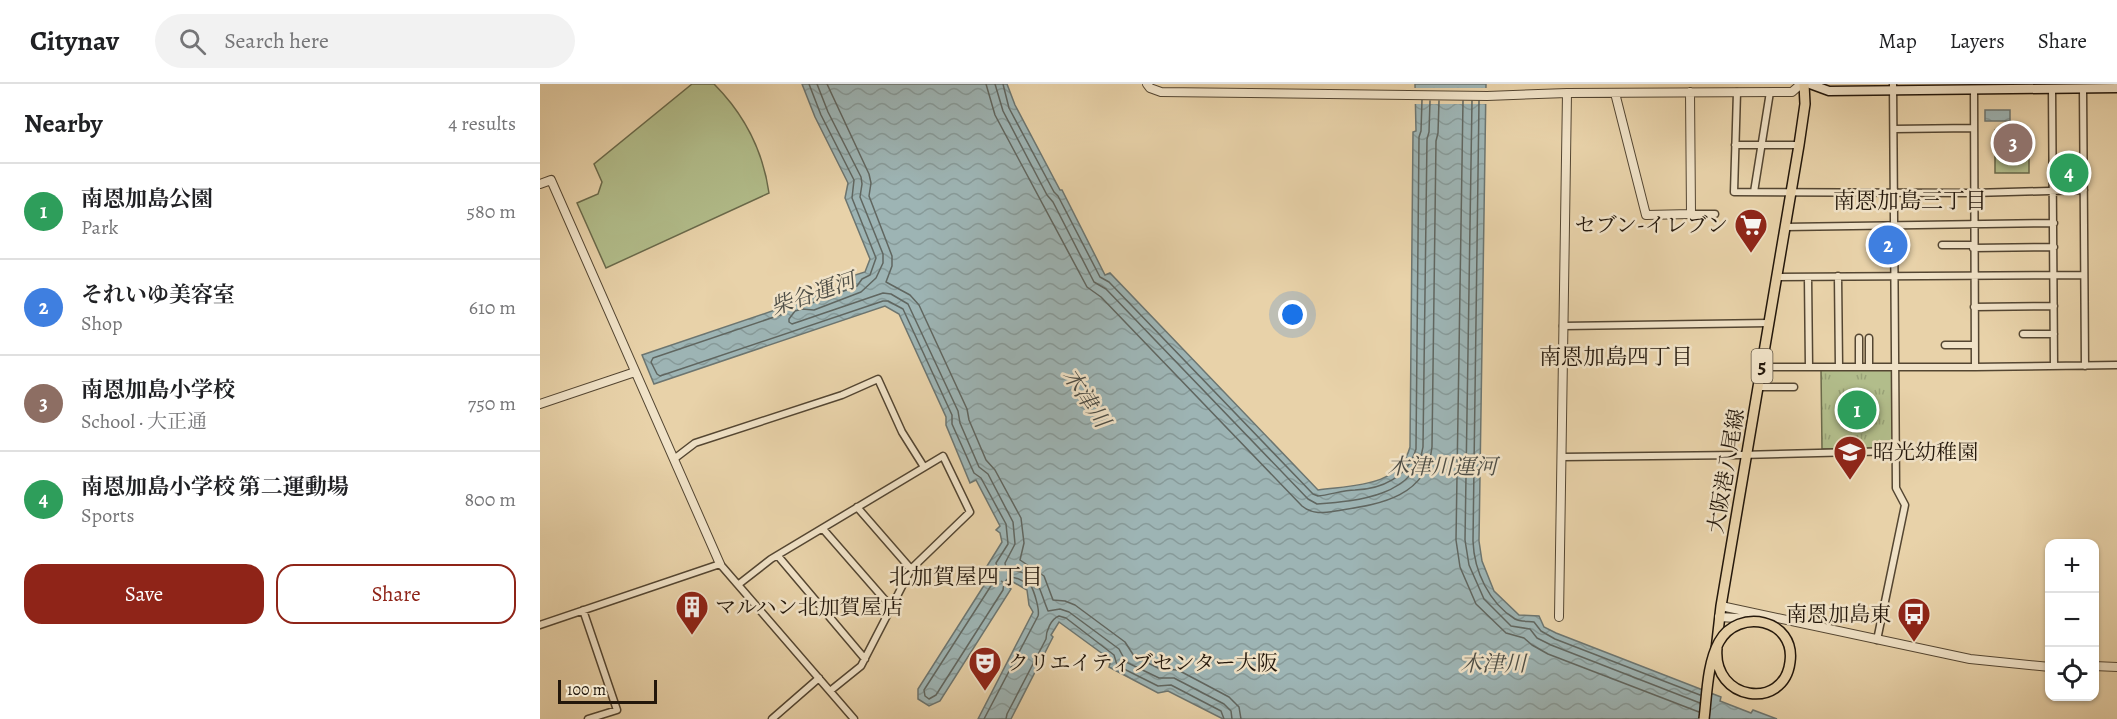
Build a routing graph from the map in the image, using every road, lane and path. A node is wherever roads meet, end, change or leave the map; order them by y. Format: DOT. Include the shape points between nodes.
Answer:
graph roads {
  1 [pos="1147,84"];
  2 [pos="1803,84"];
  3 [pos="1810,84"];
  4 [pos="1893,87"];
  5 [pos="1974,87"];
  6 [pos="2117,88"];
  7 [pos="2052,89"];
  8 [pos="2083,89"];
  9 [pos="1690,92"];
  10 [pos="1737,92"];
  11 [pos="1770,92"];
  12 [pos="1567,93"];
  13 [pos="1615,93"];
  14 [pos="1973,128"];
  15 [pos="1894,129"];
  16 [pos="1735,145"];
  17 [pos="1762,145"];
  18 [pos="1799,145"];
  19 [pos="540,184"];
  20 [pos="2054,190"];
  21 [pos="2084,190"];
  22 [pos="1754,192"];
  23 [pos="1791,193"];
  24 [pos="1895,193"];
  25 [pos="1973,193"];
  26 [pos="1691,214"];
  27 [pos="1715,214"];
  28 [pos="2054,223"];
  29 [pos="1973,224"];
  30 [pos="1895,225"];
  31 [pos="1785,227"];
  32 [pos="1942,245"];
  33 [pos="1973,247"];
  34 [pos="2054,247"];
  35 [pos="2084,275"];
  36 [pos="1838,276"];
  37 [pos="1895,276"];
  38 [pos="1973,276"];
  39 [pos="2054,276"];
  40 [pos="1777,277"];
  41 [pos="1808,277"];
  42 [pos="2054,306"];
  43 [pos="1974,308"];
  44 [pos="1769,322"];
  45 [pos="1563,326"];
  46 [pos="2023,334"];
  47 [pos="2054,334"];
  48 [pos="1858,338"];
  49 [pos="1869,338"];
  50 [pos="1945,345"];
  51 [pos="1974,345"];
  52 [pos="2117,365"];
  53 [pos="2054,366"];
  54 [pos="2085,366"];
  55 [pos="1762,367"];
  56 [pos="1809,367"];
  57 [pos="1839,367"];
  58 [pos="1859,367"];
  59 [pos="1869,367"];
  60 [pos="1897,367"];
  61 [pos="1975,367"];
  62 [pos="635,372"];
  63 [pos="1758,387"];
  64 [pos="1794,387"];
  65 [pos="540,404"];
  66 [pos="1897,451"];
  67 [pos="1747,454"];
  68 [pos="1562,457"];
  69 [pos="674,459"];
  70 [pos="924,467"];
  71 [pos="857,507"];
  72 [pos="823,529"];
  73 [pos="778,556"];
  74 [pos="720,564"];
  75 [pos="911,569"];
  76 [pos="740,584"];
  77 [pos="1721,606"];
  78 [pos="892,608"];
  79 [pos="583,610"];
  80 [pos="1559,616"];
  81 [pos="1719,617"];
  82 [pos="1793,621"];
  83 [pos="540,625"];
  84 [pos="1877,640"];
  85 [pos="865,659"];
  86 [pos="2045,666"];
  87 [pos="2099,666"];
  88 [pos="2117,667"];
  89 [pos="819,678"];
  90 [pos="830,691"];
  91 [pos="588,719"];
  92 [pos="772,719"];
  93 [pos="854,719"];
  94 [pos="1704,719"];
  1 -- 12 [label="street" via="1161,92 1487,96"];
  2 -- 11 [label="street" via="1792,92"];
  2 -- 18 [label="main road, 大阪港八尾線 / 5" via="1805,104"];
  3 -- 4 [label="main road" via="1829,91"];
  4 -- 5 [label="main road"];
  4 -- 15 [label="street"];
  5 -- 7 [label="main road"];
  5 -- 14 [label="street"];
  6 -- 8 [label="main road"];
  7 -- 8 [label="main road"];
  7 -- 20 [label="street"];
  8 -- 21 [label="street"];
  9 -- 10 [label="street"];
  9 -- 13 [label="street"];
  9 -- 26 [label="street"];
  10 -- 11 [label="street"];
  10 -- 16 [label="street"];
  11 -- 17 [label="street"];
  12 -- 13 [label="street"];
  12 -- 45 [label="street"];
  13 -- 26 [label="street" via="1646,214"];
  14 -- 15 [label="street"];
  14 -- 25 [label="street"];
  15 -- 24 [label="street"];
  16 -- 17 [label="street"];
  16 -- 22 [label="street" via="1734,192"];
  17 -- 18 [label="street"];
  17 -- 22 [label="street"];
  18 -- 23 [label="main road, 大阪港八尾線 / 5"];
  19 -- 62 [label="street" via="551,180"];
  20 -- 21 [label="street"];
  20 -- 25 [label="street"];
  20 -- 28 [label="street"];
  21 -- 35 [label="street"];
  22 -- 23 [label="street"];
  23 -- 24 [label="street"];
  23 -- 31 [label="main road, 大阪港八尾線 / 5"];
  24 -- 25 [label="street"];
  24 -- 30 [label="street"];
  25 -- 29 [label="street"];
  26 -- 27 [label="street"];
  28 -- 29 [label="street"];
  28 -- 34 [label="street"];
  29 -- 30 [label="street"];
  29 -- 33 [label="street"];
  30 -- 31 [label="street"];
  30 -- 37 [label="street"];
  31 -- 40 [label="main road, 大阪港八尾線 / 5"];
  32 -- 33 [label="street"];
  33 -- 34 [label="street"];
  33 -- 38 [label="street"];
  34 -- 39 [label="street"];
  35 -- 39 [label="street"];
  35 -- 54 [label="street"];
  36 -- 37 [label="street"];
  36 -- 41 [label="street"];
  36 -- 57 [label="street"];
  37 -- 38 [label="street"];
  37 -- 60 [label="street"];
  38 -- 39 [label="street"];
  38 -- 43 [label="street"];
  39 -- 42 [label="street"];
  40 -- 41 [label="street"];
  40 -- 44 [label="main road, 大阪港八尾線 / 5"];
  41 -- 56 [label="street"];
  42 -- 43 [label="street"];
  42 -- 47 [label="street"];
  43 -- 51 [label="street"];
  44 -- 45 [label="street"];
  44 -- 55 [label="main road, 大阪港八尾線 / 5"];
  45 -- 68 [label="street"];
  46 -- 47 [label="street"];
  47 -- 53 [label="street"];
  48 -- 58 [label="street"];
  49 -- 59 [label="street"];
  50 -- 51 [label="street"];
  51 -- 61 [label="street"];
  52 -- 54 [label="street"];
  53 -- 54 [label="street"];
  53 -- 61 [label="street"];
  55 -- 56 [label="street"];
  55 -- 63 [label="main road, 大阪港八尾線 / 5"];
  56 -- 57 [label="street"];
  57 -- 58 [label="street"];
  58 -- 59 [label="street"];
  59 -- 60 [label="street"];
  60 -- 61 [label="street"];
  60 -- 66 [label="street"];
  62 -- 65 [label="street"];
  62 -- 69 [label="street"];
  63 -- 64 [label="street"];
  63 -- 67 [label="main road, 大阪港八尾線 / 5"];
  66 -- 67 [label="street"];
  66 -- 84 [label="street" via="1896,488 1905,505"];
  67 -- 68 [label="street"];
  67 -- 77 [label="main road, 大阪港八尾線 / 5"];
  68 -- 80 [label="street"];
  69 -- 70 [label="street" via="696,443 842,395 878,379 902,432"];
  69 -- 74 [label="street"];
  70 -- 71 [label="street"];
  70 -- 75 [label="street" via="943,456 970,512"];
  71 -- 72 [label="street"];
  71 -- 75 [label="street"];
  72 -- 73 [label="street"];
  72 -- 78 [label="street"];
  73 -- 76 [label="street"];
  73 -- 85 [label="street"];
  74 -- 76 [label="street"];
  74 -- 79 [label="street"];
  75 -- 78 [label="street"];
  76 -- 89 [label="street"];
  77 -- 81 [label="main road, 大阪港八尾線 / 5"];
  77 -- 82 [label="street"];
  78 -- 85 [label="street"];
  79 -- 83 [label="street"];
  79 -- 91 [label="street" via="617,710"];
  81 -- 82 [label="street"];
  81 -- 94 [label="main road, 大阪港八尾線 / 5, bridge" via="1715,647 1716,653 1717,660 1727,681 1743,692 1758,693 1776,686 1787,671 1790,653 1784,636 1770,624 1752,621 1735,626 1717,648 1717,660 1719,669 1722,676 1727,682 1733,687 1740,691 1747,693 1758,694 1765,692 1776,687 1786,675 1790,663 1790,653 1788,642 1782,633 1772,625 1754,620 1743,622 1732,627 1718,643 1717,648 1713,657"];
  82 -- 84 [label="street"];
  84 -- 86 [label="street" via="1970,659"];
  85 -- 90 [label="street"];
  87 -- 88 [label="street"];
  89 -- 90 [label="street"];
  89 -- 92 [label="street"];
  90 -- 93 [label="street"];
}
